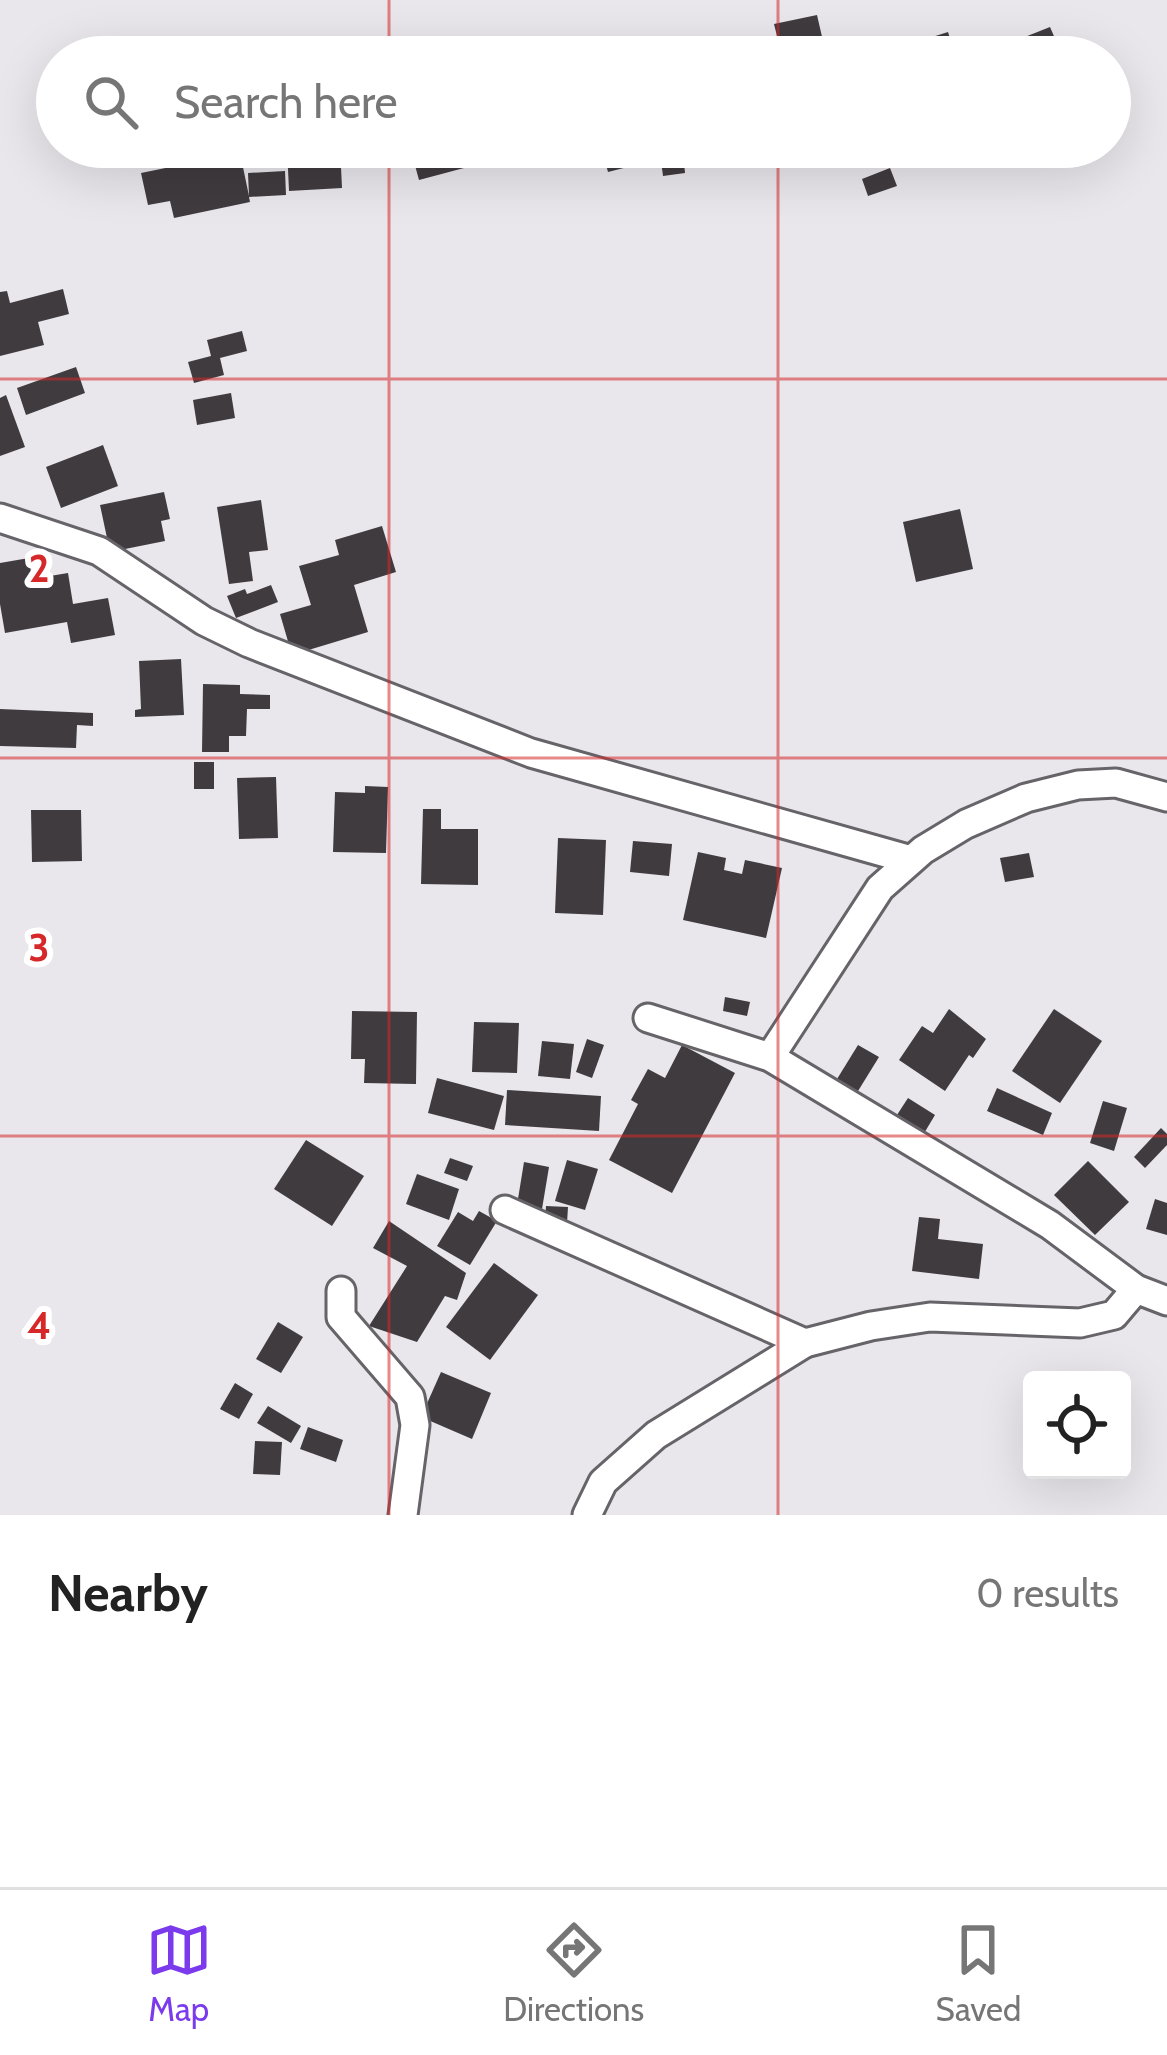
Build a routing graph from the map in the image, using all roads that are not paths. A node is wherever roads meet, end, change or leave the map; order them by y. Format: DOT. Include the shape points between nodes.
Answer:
graph roads {
  1 [pos="0,518"];
  2 [pos="1167,797"];
  3 [pos="911,860"];
  4 [pos="648,1018"];
  5 [pos="770,1057"];
  6 [pos="505,1210"];
  7 [pos="1136,1289"];
  8 [pos="341,1292"];
  9 [pos="1167,1301"];
  10 [pos="805,1343"];
  11 [pos="403,1515"];
  12 [pos="587,1515"];
  1 -- 3 [label="street" via="99,551 249,643 531,753"];
  2 -- 3 [label="street" via="1116,783 1078,785 966,824"];
  3 -- 5 [label="street" via="880,888"];
  4 -- 5 [label="street"];
  5 -- 7 [label="street" via="1050,1225"];
  6 -- 10 [label="street"];
  7 -- 9 [label="street"];
  7 -- 10 [label="street" via="1114,1315 1080,1323 929,1317"];
  8 -- 11 [label="street" via="341,1317 410,1397 415,1425"];
  10 -- 12 [label="street" via="656,1435 603,1482"];
}
